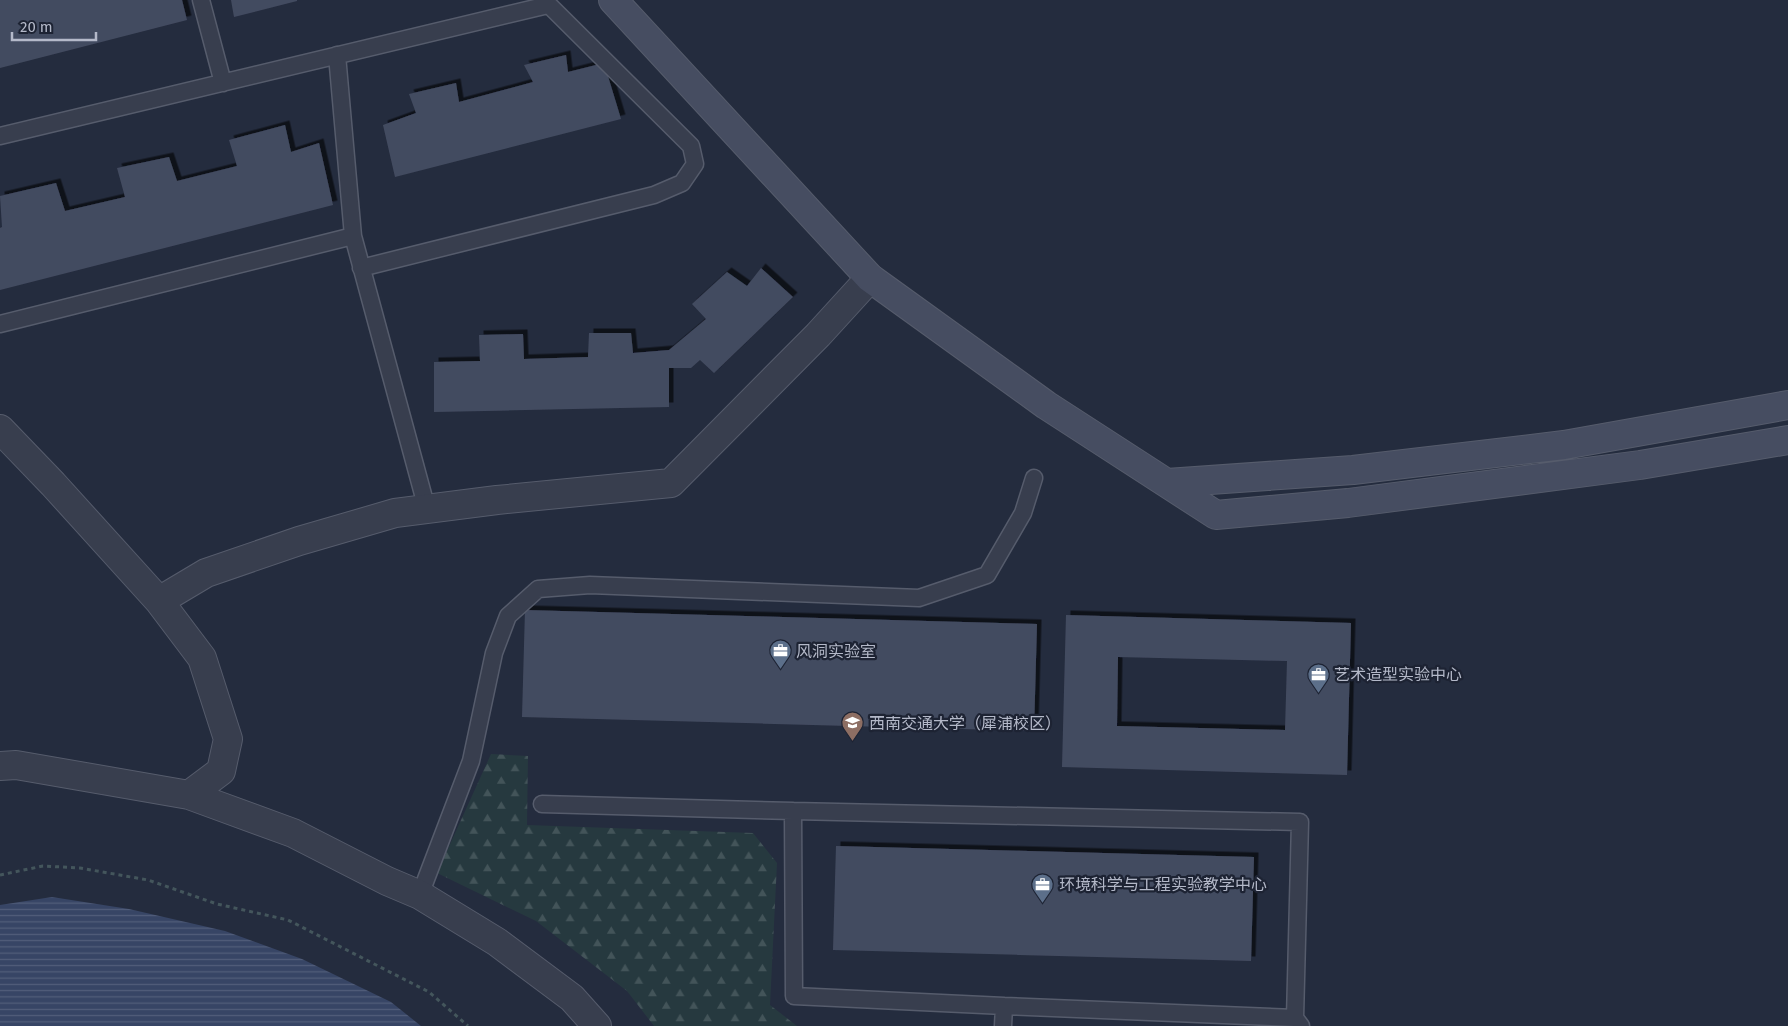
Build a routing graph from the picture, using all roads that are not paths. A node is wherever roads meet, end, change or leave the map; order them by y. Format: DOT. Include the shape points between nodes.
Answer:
graph roads {
  1 [pos="200,0"];
  2 [pos="613,0"];
  3 [pos="546,3"];
  4 [pos="337,56"];
  5 [pos="223,83"];
  6 [pos="0,136"];
  7 [pos="353,236"];
  8 [pos="362,268"];
  9 [pos="870,278"];
  10 [pos="0,324"];
  11 [pos="1788,405"];
  12 [pos="0,429"];
  13 [pos="1788,440"];
  14 [pos="1034,478"];
  15 [pos="1166,483"];
  16 [pos="427,509"];
  17 [pos="159,601"];
  18 [pos="0,766"];
  19 [pos="189,795"];
  20 [pos="542,804"];
  21 [pos="793,811"];
  22 [pos="420,895"];
  23 [pos="1004,1006"];
  24 [pos="1298,1022"];
  25 [pos="598,1026"];
  26 [pos="1003,1026"];
  1 -- 5 [label="lane"];
  2 -- 9 [label="street"];
  3 -- 4 [label="lane"];
  3 -- 8 [label="lane" via="691,146 695,164 682,183 654,195"];
  4 -- 5 [label="lane"];
  4 -- 7 [label="lane"];
  5 -- 6 [label="lane"];
  7 -- 8 [label="lane"];
  7 -- 10 [label="lane"];
  8 -- 16 [label="lane"];
  9 -- 15 [label="street" via="1046,405"];
  9 -- 16 [label="street" via="671,483"];
  11 -- 15 [label="street" via="1564,445 1353,470"];
  12 -- 17 [label="street"];
  13 -- 15 [label="street" via="1640,465 1348,503 1216,515"];
  14 -- 22 [label="lane" via="1023,513 987,575 919,598 590,585 538,589 508,616 501,634 471,761"];
  16 -- 17 [label="street" via="395,513 299,540 206,573"];
  17 -- 19 [label="street" via="202,658 228,739 221,771"];
  18 -- 19 [label="street" via="16,765"];
  19 -- 22 [label="street" via="293,833"];
  20 -- 21 [label="lane"];
  21 -- 23 [label="lane" via="794,996"];
  21 -- 24 [label="lane" via="1300,822"];
  22 -- 25 [label="street" via="504,947 572,998"];
  23 -- 24 [label="lane"];
  23 -- 26 [label="lane"];
}
